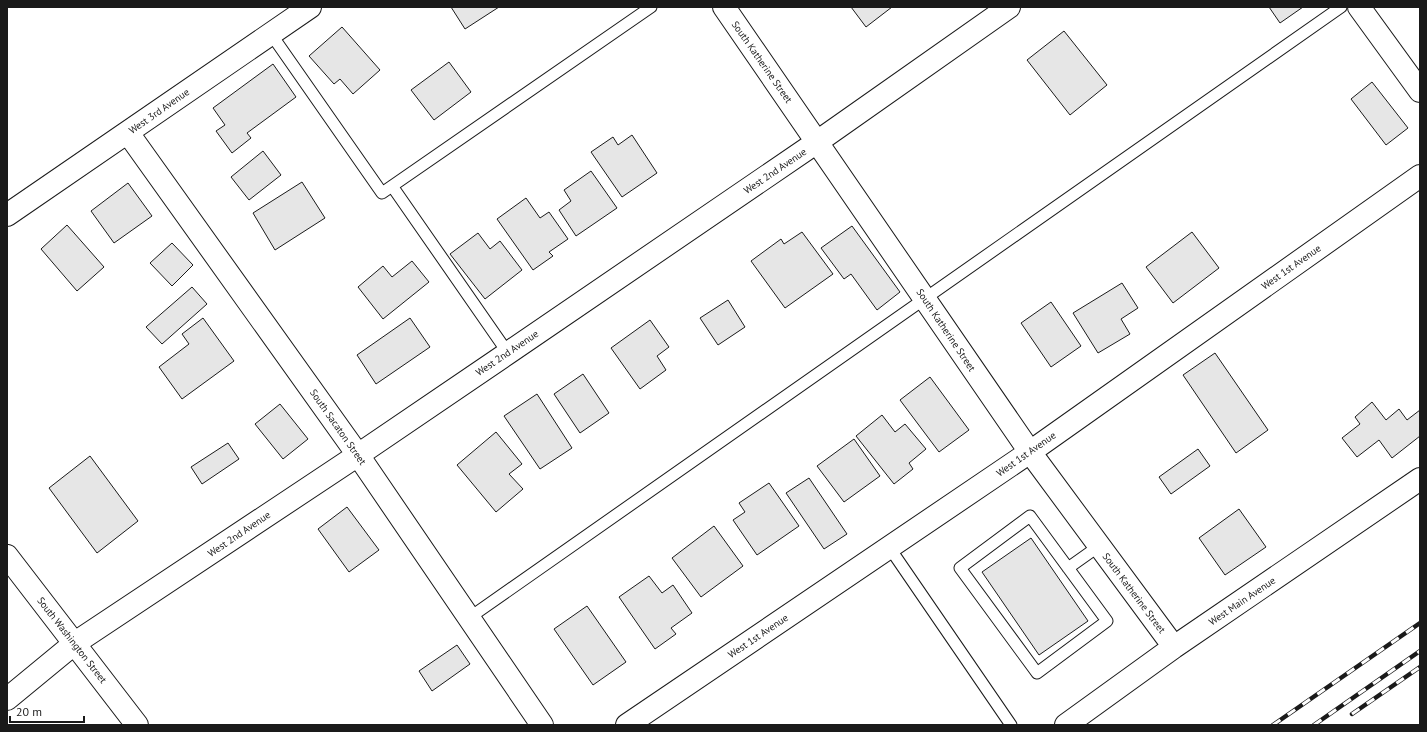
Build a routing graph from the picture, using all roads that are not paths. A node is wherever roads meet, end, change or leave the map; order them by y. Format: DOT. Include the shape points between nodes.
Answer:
graph roads {
  1 [pos="310,7"];
  2 [pos="651,7"];
  3 [pos="724,7"];
  4 [pos="1008,7"];
  5 [pos="1341,7"];
  6 [pos="1358,7"];
  7 [pos="271,34"];
  8 [pos="1420,91"];
  9 [pos="128,133"];
  10 [pos="817,142"];
  11 [pos="1420,176"];
  12 [pos="392,186"];
  13 [pos="7,215"];
  14 [pos="924,299"];
  15 [pos="508,353"];
  16 [pos="1030,452"];
  17 [pos="358,455"];
  18 [pos="1420,479"];
  19 [pos="1099,546"];
  20 [pos="889,547"];
  21 [pos="7,556"];
  22 [pos="1068,568"];
  23 [pos="469,618"];
  24 [pos="75,643"];
  25 [pos="1174,647"];
  26 [pos="7,700"];
  27 [pos="137,725"];
  28 [pos="542,725"];
  29 [pos="627,725"];
  30 [pos="1011,725"];
  31 [pos="1066,725"];
  1 -- 7 [label="street, West 3rd Avenue"];
  2 -- 12 [label="lane"];
  3 -- 10 [label="street, South Katherine Street"];
  4 -- 10 [label="street, West 2nd Avenue"];
  5 -- 14 [label="lane"];
  6 -- 8 [label="street"];
  7 -- 9 [label="street, West 3rd Avenue"];
  7 -- 12 [label="lane" via="382,193"];
  9 -- 13 [label="street, West 3rd Avenue"];
  9 -- 17 [label="street, South Sacaton Street"];
  10 -- 14 [label="street, South Katherine Street"];
  10 -- 15 [label="street, West 2nd Avenue"];
  11 -- 16 [label="street, West 1st Avenue"];
  12 -- 15 [label="lane"];
  14 -- 16 [label="street, South Katherine Street"];
  14 -- 23 [label="lane"];
  15 -- 17 [label="street, West 2nd Avenue"];
  16 -- 19 [label="street, South Katherine Street"];
  16 -- 20 [label="street, West 1st Avenue"];
  17 -- 23 [label="street, South Sacaton Street"];
  17 -- 24 [label="street, West 2nd Avenue"];
  18 -- 25 [label="street, West Main Avenue"];
  19 -- 22 [label="lane"];
  19 -- 25 [label="street, South Katherine Street"];
  20 -- 29 [label="street, West 1st Avenue"];
  20 -- 30 [label="lane"];
  21 -- 24 [label="street, South Washington Street"];
  22 -- 22 [label="lane" via="1030,516 960,568 1037,673 1107,621"];
  23 -- 28 [label="street, South Sacaton Street"];
  24 -- 26 [label="street, West 2nd Avenue"];
  24 -- 27 [label="street, South Washington Street"];
  25 -- 31 [label="street, West Main Avenue"];
}
